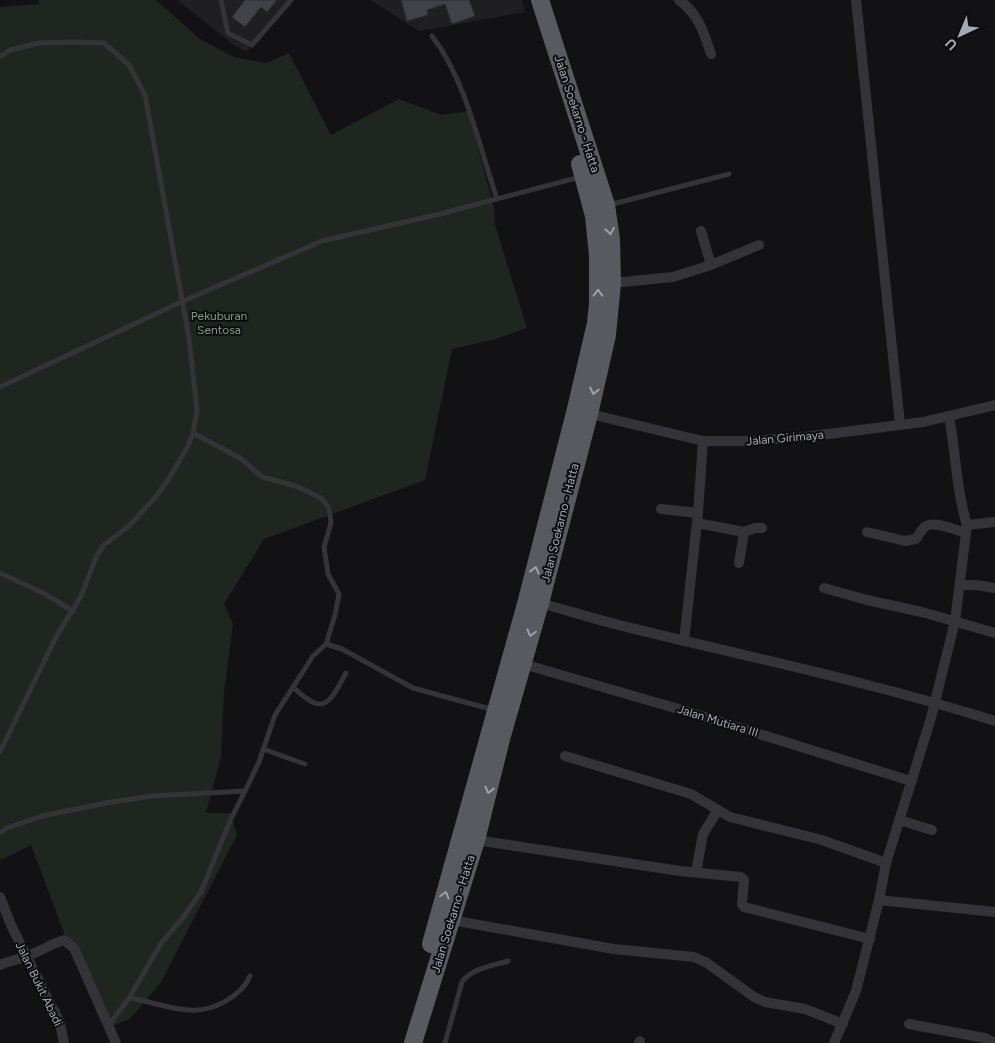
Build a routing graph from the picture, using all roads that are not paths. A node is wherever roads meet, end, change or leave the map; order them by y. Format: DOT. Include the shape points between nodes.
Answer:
graph roads {
  1 [pos="221,0"];
  2 [pos="291,0"];
  3 [pos="528,0"];
  4 [pos="540,0"];
  5 [pos="679,0"];
  6 [pos="856,0"];
  7 [pos="432,36"];
  8 [pos="711,54"];
  9 [pos="0,57"];
  10 [pos="729,174"];
  11 [pos="584,176"];
  12 [pos="497,199"];
  13 [pos="606,205"];
  14 [pos="701,231"];
  15 [pos="758,245"];
  16 [pos="711,265"];
  17 [pos="612,283"];
  18 [pos="181,302"];
  19 [pos="0,387"];
  20 [pos="995,406"];
  21 [pos="582,411"];
  22 [pos="949,417"];
  23 [pos="900,424"];
  24 [pos="193,433"];
  25 [pos="703,441"];
  26 [pos="661,509"];
  27 [pos="698,518"];
  28 [pos="995,522"];
  29 [pos="762,528"];
  30 [pos="966,529"];
  31 [pos="744,532"];
  32 [pos="867,532"];
  33 [pos="739,562"];
  34 [pos="0,573"];
  35 [pos="960,585"];
  36 [pos="824,588"];
  37 [pos="995,588"];
  38 [pos="540,603"];
  39 [pos="73,610"];
  40 [pos="955,622"];
  41 [pos="995,633"];
  42 [pos="684,641"];
  43 [pos="326,644"];
  44 [pos="523,664"];
  45 [pos="346,673"];
  46 [pos="293,687"];
  47 [pos="935,702"];
  48 [pos="496,711"];
  49 [pos="995,721"];
  50 [pos="263,749"];
  51 [pos="0,752"];
  52 [pos="565,756"];
  53 [pos="305,764"];
  54 [pos="911,781"];
  55 [pos="245,791"];
  56 [pos="718,810"];
  57 [pos="899,820"];
  58 [pos="932,830"];
  59 [pos="0,833"];
  60 [pos="476,840"];
  61 [pos="886,863"];
  62 [pos="696,872"];
  63 [pos="0,897"];
  64 [pos="879,900"];
  65 [pos="995,912"];
  66 [pos="451,920"];
  67 [pos="870,939"];
  68 [pos="435,954"];
  69 [pos="28,956"];
  70 [pos="508,961"];
  71 [pos="0,965"];
  72 [pos="250,976"];
  73 [pos="129,998"];
  74 [pos="843,1024"];
  75 [pos="909,1024"];
  76 [pos="108,1025"];
  77 [pos="64,1043"];
  78 [pos="116,1043"];
  79 [pos="402,1043"];
  80 [pos="413,1043"];
  81 [pos="445,1043"];
  82 [pos="834,1043"];
  83 [pos="995,1043"];
  1 -- 2 [label="lane" via="228,33 252,45"];
  3 -- 11 [label="highway, Jalan Soekarno - Hatta"];
  4 -- 13 [label="highway, Jalan Soekarno - Hatta"];
  5 -- 8 [label="street" via="700,24"];
  6 -- 23 [label="street"];
  7 -- 12 [label="lane" via="452,68 465,98"];
  9 -- 18 [label="lane" via="10,50 39,44 104,43 129,66 145,95"];
  10 -- 13 [label="lane"];
  11 -- 12 [label="lane"];
  21 -- 11 [label="highway, Jalan Soekarno - Hatta, one-way" via="598,304 594,216"];
  12 -- 18 [label="lane" via="322,241"];
  13 -- 17 [label="highway, Jalan Soekarno - Hatta, one-way"];
  14 -- 16 [label="street"];
  15 -- 16 [label="street"];
  16 -- 17 [label="street" via="673,277"];
  17 -- 21 [label="highway, Jalan Soekarno - Hatta, one-way" via="606,335"];
  18 -- 19 [label="lane"];
  18 -- 24 [label="lane" via="189,338 197,410"];
  20 -- 22 [label="street, Jalan Girimaya"];
  21 -- 25 [label="street, Jalan Girimaya"];
  21 -- 38 [label="highway, Jalan Soekarno - Hatta"];
  48 -- 21 [label="highway, Jalan Soekarno - Hatta, one-way"];
  22 -- 23 [label="street, Jalan Girimaya"];
  22 -- 30 [label="street"];
  23 -- 25 [label="street, Jalan Girimaya" via="805,437"];
  24 -- 39 [label="lane" via="154,499 97,555"];
  24 -- 43 [label="lane" via="240,458 262,477 296,486 321,498 329,508 331,523 324,547 328,574 339,594"];
  25 -- 27 [label="street"];
  26 -- 27 [label="street"];
  27 -- 31 [label="street"];
  27 -- 42 [label="street"];
  28 -- 30 [label="street"];
  29 -- 31 [label="street"];
  30 -- 32 [label="street" via="928,525 916,539 905,541"];
  30 -- 35 [label="street"];
  31 -- 33 [label="street"];
  34 -- 39 [label="lane"];
  35 -- 37 [label="street"];
  35 -- 40 [label="street"];
  36 -- 40 [label="street"];
  38 -- 42 [label="street"];
  38 -- 44 [label="highway, Jalan Soekarno - Hatta, one-way"];
  39 -- 51 [label="lane" via="56,637"];
  40 -- 41 [label="street"];
  40 -- 47 [label="street"];
  42 -- 47 [label="street"];
  43 -- 46 [label="lane" via="313,656"];
  43 -- 48 [label="lane" via="342,649 413,688"];
  44 -- 54 [label="street, Jalan Mutiara III"];
  44 -- 60 [label="highway, Jalan Soekarno - Hatta, one-way"];
  45 -- 46 [label="lane" via="333,696 321,704 311,702"];
  46 -- 50 [label="lane" via="275,715"];
  47 -- 49 [label="street"];
  47 -- 54 [label="street"];
  68 -- 48 [label="highway, Jalan Soekarno - Hatta, one-way"];
  50 -- 53 [label="lane"];
  50 -- 55 [label="lane"];
  52 -- 56 [label="street" via="691,794"];
  54 -- 57 [label="street"];
  55 -- 59 [label="lane" via="152,796 106,803 42,816"];
  55 -- 73 [label="lane" via="202,892 162,942"];
  56 -- 61 [label="street" via="730,817 822,840"];
  56 -- 62 [label="street" via="703,834"];
  57 -- 58 [label="street"];
  57 -- 61 [label="street"];
  60 -- 62 [label="street"];
  60 -- 66 [label="highway, Jalan Soekarno - Hatta"];
  61 -- 64 [label="street"];
  62 -- 67 [label="street" via="743,878 742,904 746,908"];
  63 -- 69 [label="street, Jalan Bukit Abadi" via="10,925"];
  64 -- 65 [label="street"];
  64 -- 67 [label="street"];
  66 -- 68 [label="highway, Jalan Soekarno - Hatta"];
  66 -- 74 [label="street" via="614,949 694,957 760,1000 805,1009"];
  67 -- 74 [label="street"];
  68 -- 79 [label="highway, Jalan Soekarno - Hatta"];
  68 -- 80 [label="highway, Jalan Soekarno - Hatta"];
  69 -- 71 [label="street"];
  69 -- 76 [label="street" via="64,940 74,948"];
  69 -- 77 [label="street, Jalan Bukit Abadi" via="60,1023"];
  70 -- 81 [label="lane" via="477,970 462,982"];
  72 -- 73 [label="lane" via="246,984 226,1001 200,1010"];
  73 -- 76 [label="lane"];
  74 -- 82 [label="street"];
  75 -- 83 [label="street" via="986,1038"];
  76 -- 78 [label="street"];
}
